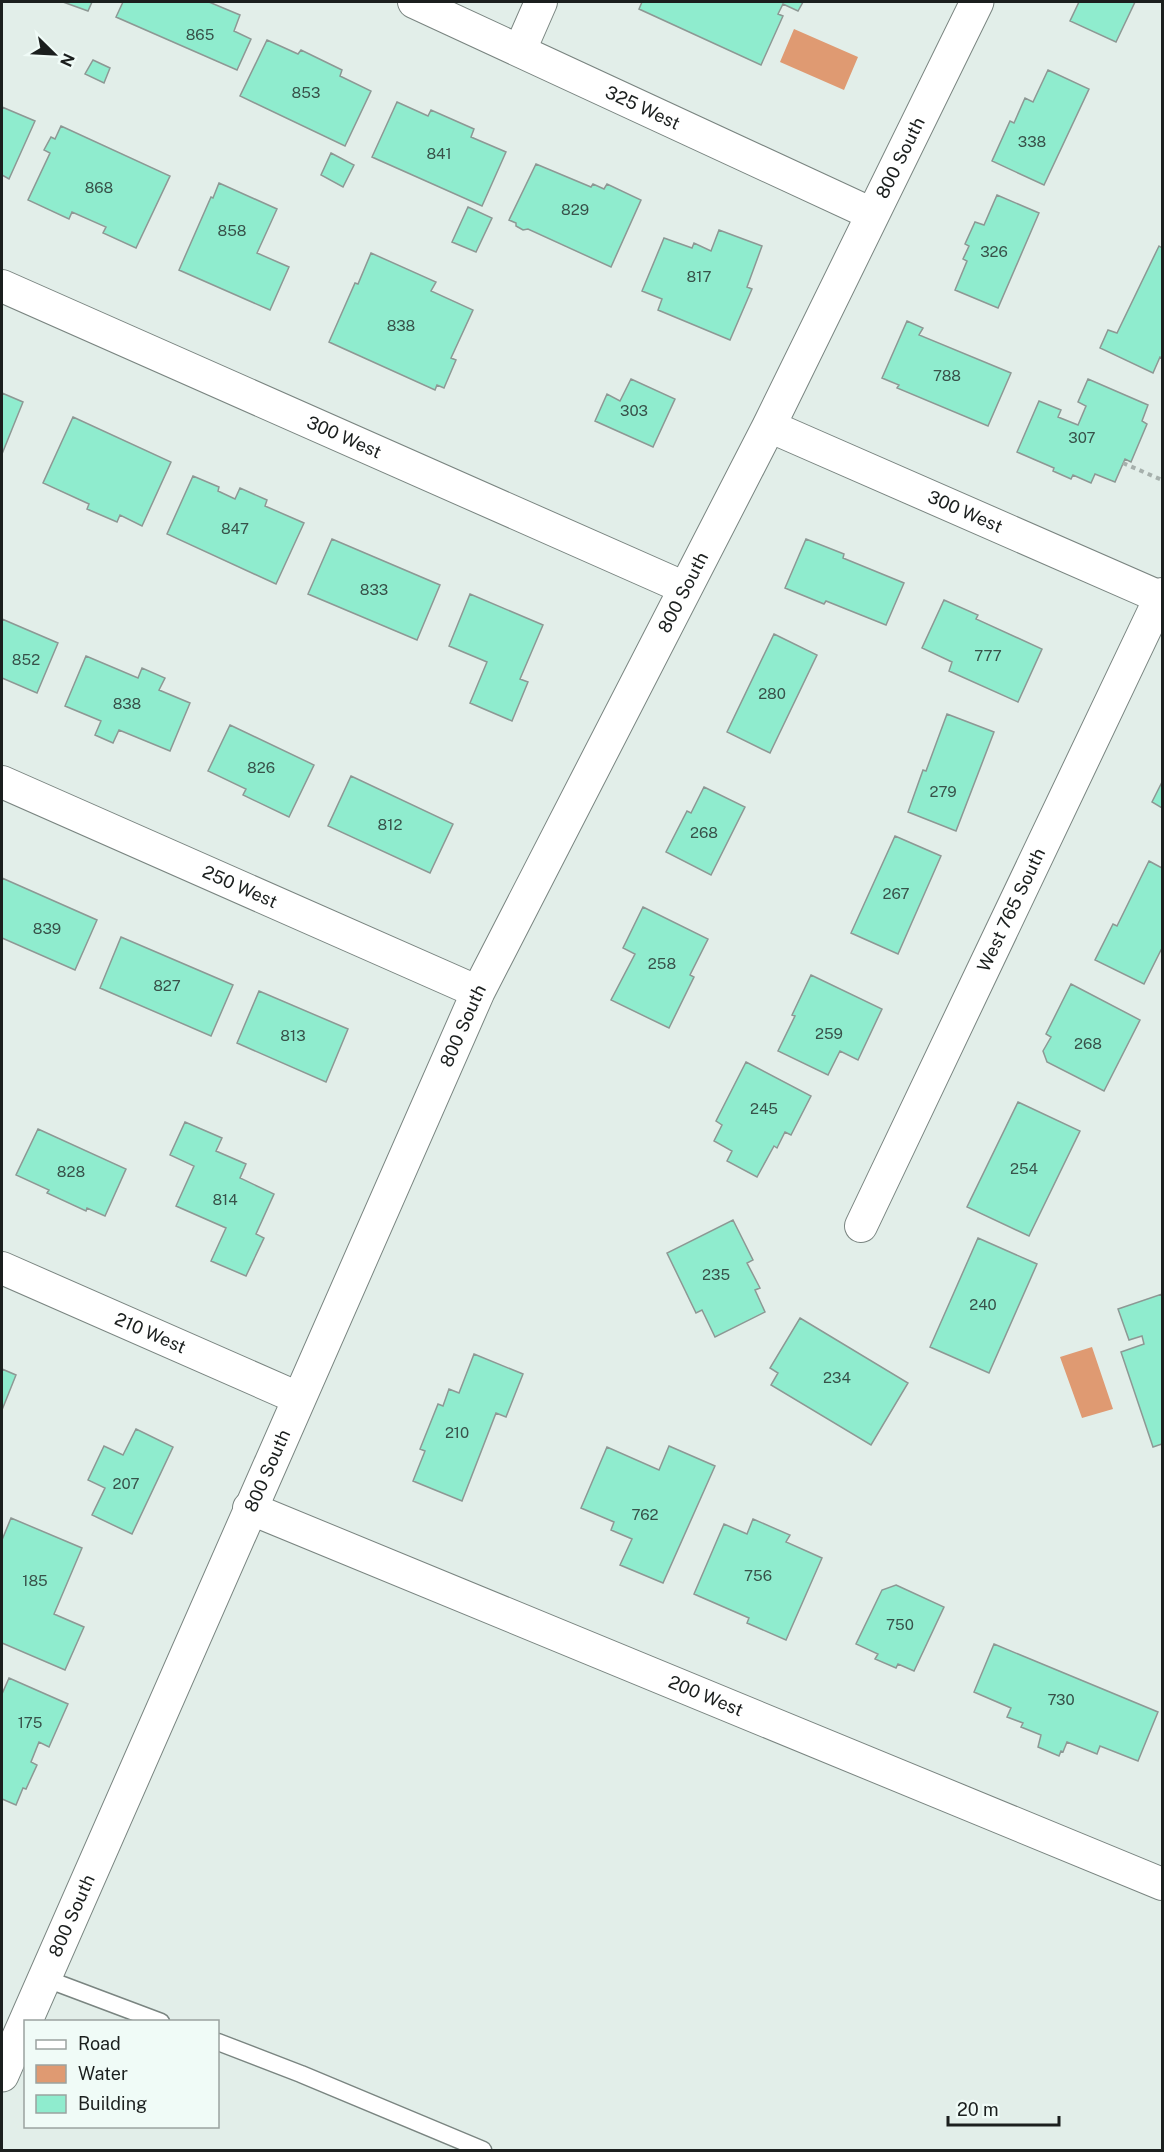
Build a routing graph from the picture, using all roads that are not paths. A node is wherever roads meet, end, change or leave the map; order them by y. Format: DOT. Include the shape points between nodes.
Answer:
graph roads {
  1 [pos="414,2"];
  2 [pos="541,2"];
  3 [pos="977,2"];
  4 [pos="520,50"];
  5 [pos="872,214"];
  6 [pos="2,286"];
  7 [pos="769,426"];
  8 [pos="685,588"];
  9 [pos="1162,596"];
  10 [pos="2,782"];
  11 [pos="478,992"];
  12 [pos="861,1226"];
  13 [pos="2,1268"];
  14 [pos="298,1398"];
  15 [pos="249,1508"];
  16 [pos="1162,1884"];
  17 [pos="44,1978"];
  18 [pos="156,2020"];
  19 [pos="10,2034"];
  20 [pos="219,2043"];
  21 [pos="2,2075"];
  22 [pos="483,2151"];
  1 -- 4 [label="street, 325 West"];
  2 -- 4 [label="street"];
  3 -- 5 [label="main road, 800 South"];
  4 -- 5 [label="street, 325 West"];
  5 -- 7 [label="main road, 800 South"];
  6 -- 8 [label="street, 300 West"];
  7 -- 8 [label="main road, 800 South"];
  7 -- 9 [label="street, 300 West"];
  8 -- 11 [label="main road, 800 South"];
  9 -- 12 [label="street, West 765 South"];
  10 -- 11 [label="street, 250 West"];
  11 -- 14 [label="main road, 800 South"];
  13 -- 14 [label="street, 210 West"];
  14 -- 15 [label="main road, 800 South"];
  15 -- 16 [label="street, 200 West"];
  15 -- 17 [label="main road, 800 South"];
  17 -- 18 [label="lane"];
  17 -- 19 [label="main road, 800 South"];
  19 -- 21 [label="main road, 800 South"];
  20 -- 22 [label="lane"];
}
